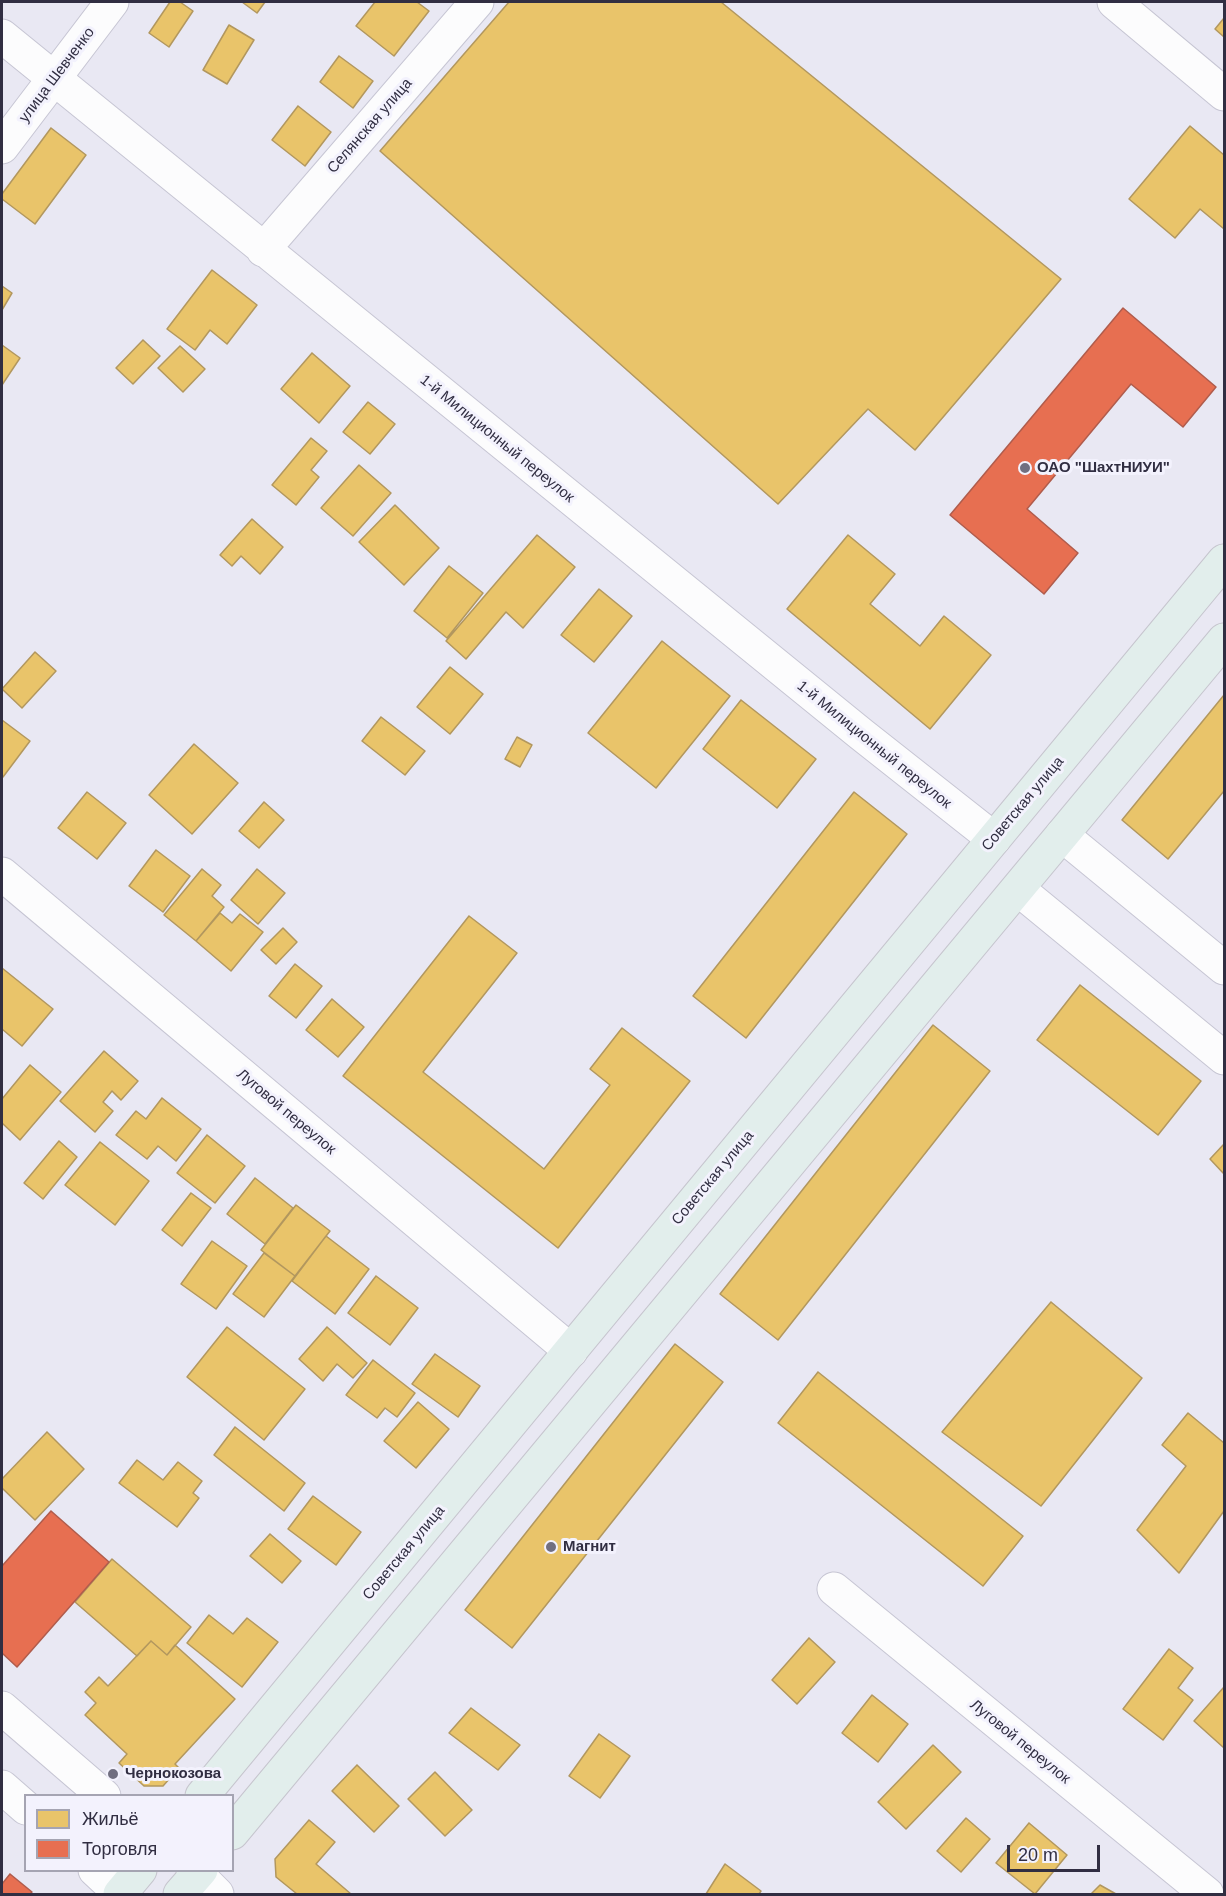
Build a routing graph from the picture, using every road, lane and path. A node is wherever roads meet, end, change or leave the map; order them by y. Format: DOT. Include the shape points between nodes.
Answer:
graph roads {
  1 [pos="112,2"];
  2 [pos="477,2"];
  3 [pos="1114,2"];
  4 [pos="2,36"];
  5 [pos="55,78"];
  6 [pos="1224,94"];
  7 [pos="2,147"];
  8 [pos="262,250"];
  9 [pos="1224,561"];
  10 [pos="1224,640"];
  11 [pos="1062,835"];
  12 [pos="994,839"];
  13 [pos="2,874"];
  14 [pos="1018,889"];
  15 [pos="1224,968"];
  16 [pos="1224,1058"];
  17 [pos="571,1351"];
  18 [pos="834,1589"];
  19 [pos="2,1708"];
  20 [pos="2,1787"];
  21 [pos="102,1794"];
  22 [pos="204,1794"];
  23 [pos="24,1806"];
  24 [pos="234,1831"];
  25 [pos="97,1872"];
  26 [pos="138,1872"];
  27 [pos="120,1894"];
  28 [pos="1207,1894"];
  1 -- 5 [label="street, улица Шевченко"];
  2 -- 8 [label="street, Селянская улица"];
  3 -- 6 [label="street"];
  4 -- 5 [label="street, 1-й Милиционный переулок"];
  5 -- 7 [label="street, улица Шевченко"];
  5 -- 8 [label="street, 1-й Милиционный переулок"];
  8 -- 12 [label="street, 1-й Милиционный переулок"];
  9 -- 12 [label="main road, Советская улица"];
  10 -- 11 [label="main road"];
  11 -- 14 [label="main road"];
  11 -- 15 [label="street"];
  12 -- 17 [label="main road, Советская улица"];
  13 -- 17 [label="street, Луговой переулок"];
  14 -- 16 [label="street"];
  14 -- 24 [label="main road"];
  17 -- 22 [label="main road, Советская улица"];
  18 -- 28 [label="street, Луговой переулок"];
  19 -- 21 [label="street"];
  20 -- 23 [label="street"];
  25 -- 27 [label="street"];
  26 -- 27 [label="main road"];
}
